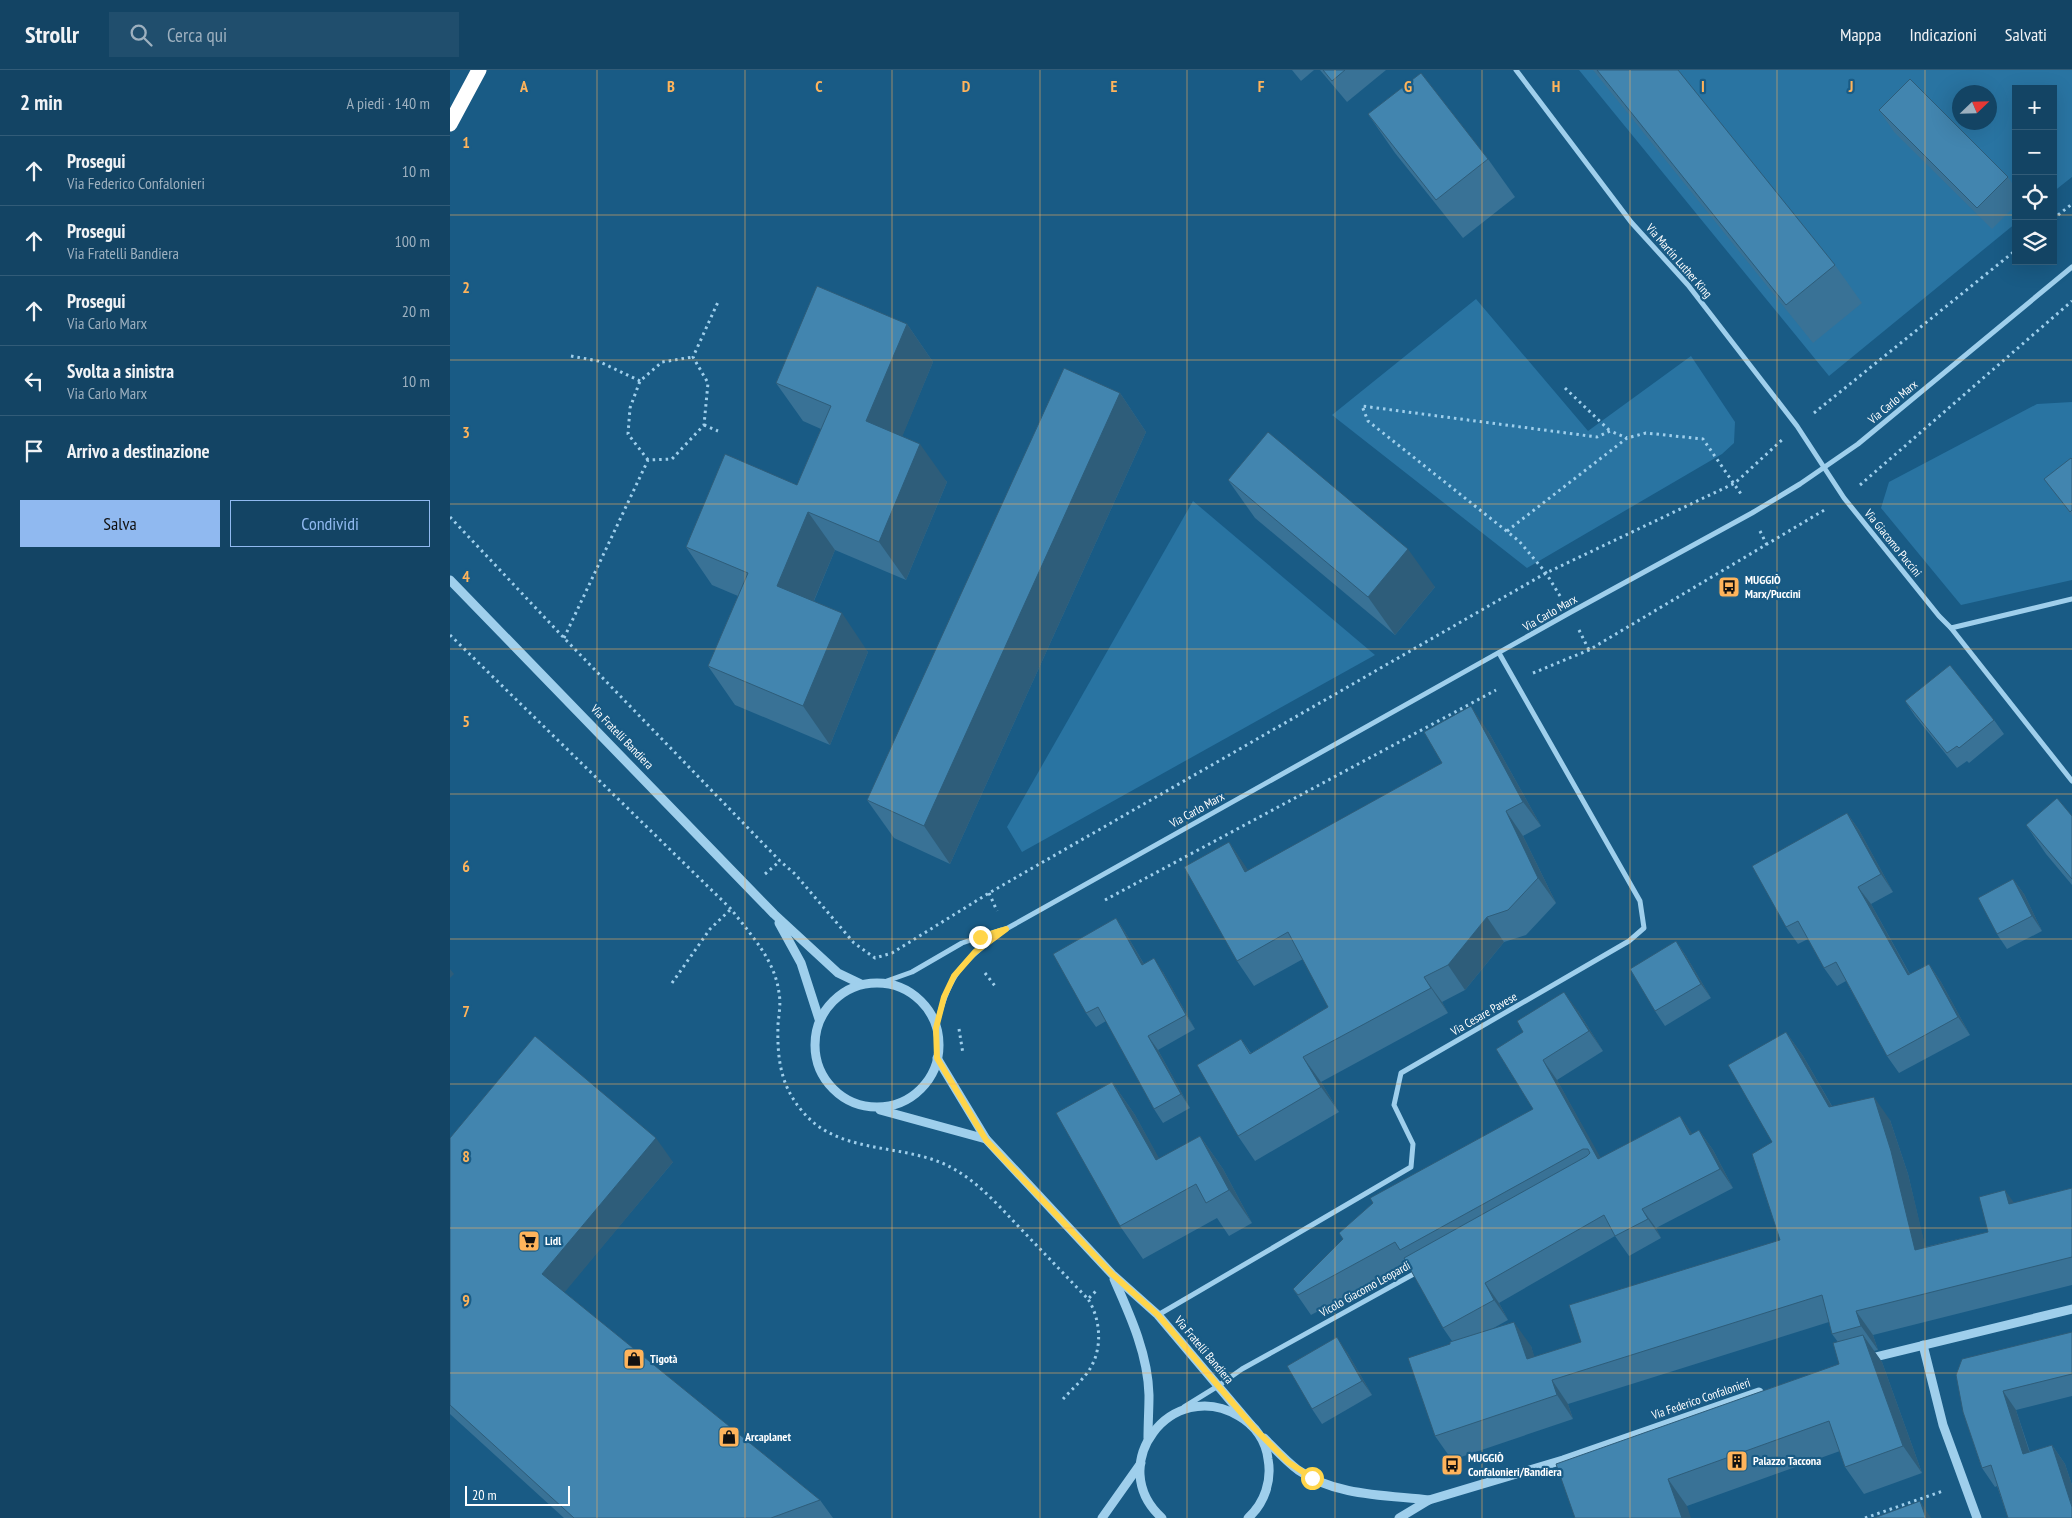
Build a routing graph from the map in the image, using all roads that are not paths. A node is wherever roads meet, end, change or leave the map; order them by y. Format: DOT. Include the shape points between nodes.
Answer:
graph roads {
  1 [pos="479,70"];
  2 [pos="1516,70"];
  3 [pos="450,124"];
  4 [pos="2072,267"];
  5 [pos="1825,467"];
  6 [pos="450,580"];
  7 [pos="2072,599"];
  8 [pos="1951,628"];
  9 [pos="1499,653"];
  10 [pos="2072,781"];
  11 [pos="774,914"];
  12 [pos="1006,929"];
  13 [pos="884,982"];
  14 [pos="861,984"];
  15 [pos="819,1019"];
  16 [pos="936,1028"];
  17 [pos="937,1058"];
  18 [pos="875,1108"];
  19 [pos="986,1140"];
  20 [pos="1425,1268"];
  21 [pos="1112,1274"];
  22 [pos="2072,1310"];
  23 [pos="1158,1315"];
  24 [pos="1923,1345"];
  25 [pos="1860,1361"];
  26 [pos="1218,1386"];
  27 [pos="1770,1389"];
  28 [pos="1171,1415"];
  29 [pos="1252,1427"];
  30 [pos="1148,1440"];
  31 [pos="1141,1462"];
  32 [pos="1429,1500"];
  33 [pos="1102,1518"];
  34 [pos="1162,1518"];
  35 [pos="1248,1518"];
  36 [pos="1399,1518"];
  37 [pos="1977,1518"];
  1 -- 3 [label="highway"];
  2 -- 5 [label="street, Via Martin Luther King" via="1631,222 1688,285"];
  4 -- 5 [label="street, Via Carlo Marx" via="1858,444"];
  5 -- 8 [label="street, Via Giacomo Puccini" via="1844,498"];
  5 -- 9 [label="street, Via Carlo Marx" via="1752,513"];
  6 -- 11 [label="street, Via Fratelli Bandiera"];
  7 -- 8 [label="street"];
  8 -- 10 [label="street, Via Giacomo Puccini"];
  9 -- 12 [label="street, Via Carlo Marx"];
  9 -- 23 [label="street, Via Cesare Pavese" via="1640,901 1644,928 1629,942 1401,1073 1394,1105 1412,1144 1411,1167"];
  11 -- 14 [label="street, Via Fratelli Bandiera" via="838,973"];
  11 -- 15 [label="street, Via Fratelli Bandiera" via="801,963"];
  12 -- 13 [label="street, Via Carlo Marx" via="962,943 918,969"];
  12 -- 16 [label="street, Via Carlo Marx" via="975,952 954,976 944,997"];
  13 -- 14 [label="street, Via Fratelli Bandiera"];
  13 -- 16 [label="street, Via Fratelli Bandiera" via="904,988 922,1001"];
  14 -- 15 [label="street, Via Fratelli Bandiera" via="850,987 831,1000"];
  15 -- 18 [label="street, Via Fratelli Bandiera" via="814,1040 816,1061 826,1080 841,1095"];
  16 -- 17 [label="street, Via Fratelli Bandiera"];
  17 -- 18 [label="street, Via Fratelli Bandiera" via="931,1078 916,1094 897,1105"];
  17 -- 19 [label="street, Via Fratelli Bandiera"];
  18 -- 19 [label="street, Via Fratelli Bandiera"];
  19 -- 21 [label="street, Via Fratelli Bandiera"];
  20 -- 26 [label="street, Vicolo Giacomo Leopardi" via="1242,1369"];
  21 -- 23 [label="street, Via Fratelli Bandiera"];
  21 -- 30 [label="street, Via Fratelli Bandiera" via="1140,1343 1149,1393"];
  22 -- 24 [label="street"];
  23 -- 26 [label="street, Via Fratelli Bandiera"];
  24 -- 25 [label="street"];
  24 -- 37 [label="street" via="1943,1425"];
  26 -- 28 [label="street, Vicolo Giacomo Leopardi"];
  26 -- 29 [label="street, Via Fratelli Bandiera"];
  27 -- 32 [label="street, Via Federico Confalonieri" via="1563,1460"];
  28 -- 29 [label="street" via="1192,1407 1210,1406 1232,1412"];
  28 -- 30 [label="street"];
  29 -- 32 [label="street, Via Federico Confalonieri" via="1298,1470 1324,1484"];
  29 -- 35 [label="street" via="1265,1446 1270,1472 1262,1501"];
  30 -- 31 [label="street"];
  31 -- 33 [label="street"];
  31 -- 34 [label="street" via="1141,1480 1146,1496"];
  32 -- 36 [label="street, Via Federico Confalonieri"];
}
